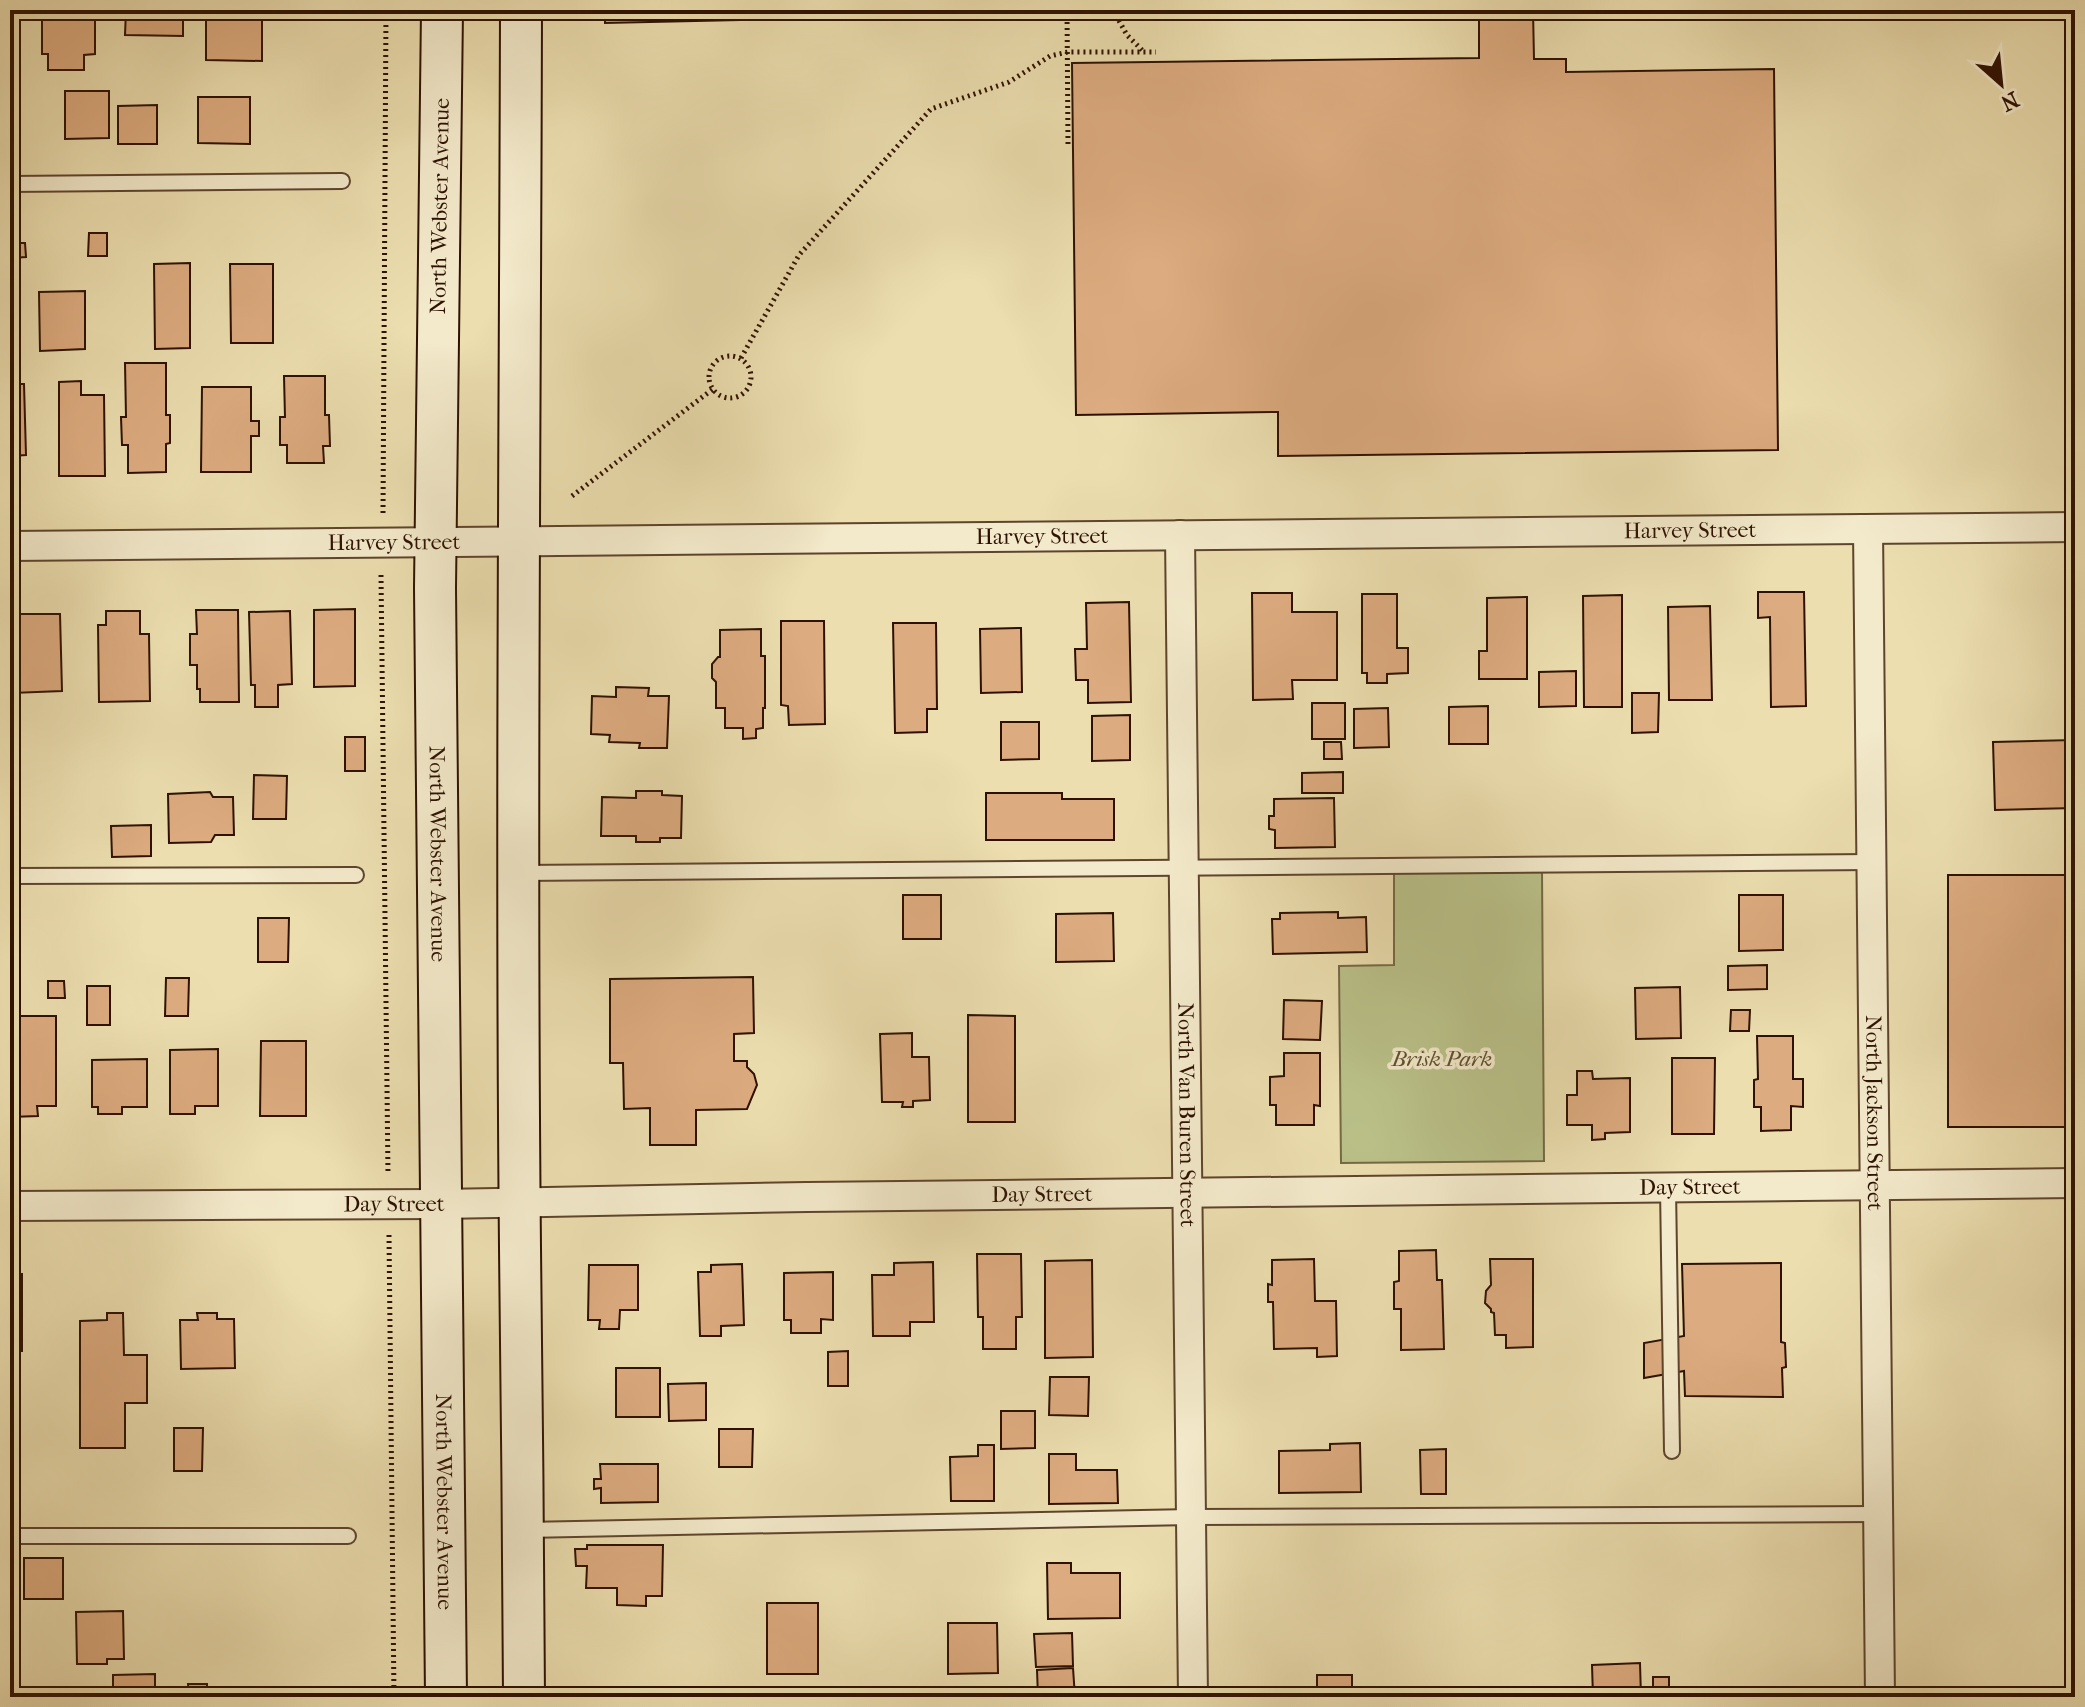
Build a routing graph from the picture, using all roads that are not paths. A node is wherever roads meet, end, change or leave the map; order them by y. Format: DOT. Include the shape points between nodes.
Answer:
graph roads {
  1 [pos="442,10"];
  2 [pos="521,10"];
  3 [pos="342,181"];
  4 [pos="10,184"];
  5 [pos="2075,527"];
  6 [pos="1868,529"];
  7 [pos="1180,535"];
  8 [pos="436,541"];
  9 [pos="519,542"];
  10 [pos="10,546"];
  11 [pos="1872,862"];
  12 [pos="1184,867"];
  13 [pos="519,873"];
  14 [pos="356,875"];
  15 [pos="10,876"];
  16 [pos="2075,1183"];
  17 [pos="1875,1185"];
  18 [pos="1668,1188"];
  19 [pos="1188,1192"];
  20 [pos="520,1202"];
  21 [pos="440,1204"];
  22 [pos="10,1206"];
  23 [pos="1672,1451"];
  24 [pos="1878,1514"];
  25 [pos="1191,1517"];
  26 [pos="524,1530"];
  27 [pos="10,1536"];
  28 [pos="348,1536"];
  29 [pos="446,1697"];
  30 [pos="524,1697"];
  31 [pos="1193,1697"];
  32 [pos="1880,1697"];
  1 -- 8 [label="main road, North Webster Avenue"];
  2 -- 9 [label="main road"];
  3 -- 4 [label="lane"];
  5 -- 6 [label="street, Harvey Street"];
  6 -- 7 [label="street, Harvey Street"];
  6 -- 11 [label="street, North Jackson Street"];
  7 -- 9 [label="street, Harvey Street"];
  7 -- 12 [label="street, North Van Buren Street"];
  8 -- 9 [label="street, Harvey Street"];
  8 -- 10 [label="street, Harvey Street"];
  8 -- 21 [label="main road, North Webster Avenue"];
  9 -- 13 [label="main road"];
  11 -- 12 [label="lane"];
  11 -- 17 [label="street, North Jackson Street"];
  12 -- 13 [label="lane"];
  12 -- 19 [label="street, North Van Buren Street"];
  13 -- 20 [label="main road"];
  14 -- 15 [label="lane"];
  16 -- 17 [label="street, Day Street"];
  17 -- 18 [label="street, Day Street"];
  17 -- 24 [label="street, North Jackson Street"];
  18 -- 19 [label="street, Day Street"];
  18 -- 23 [label="lane"];
  19 -- 20 [label="street, Day Street"];
  19 -- 25 [label="street, North Van Buren Street"];
  20 -- 21 [label="street, Day Street"];
  20 -- 26 [label="main road"];
  21 -- 22 [label="street, Day Street"];
  21 -- 29 [label="main road, North Webster Avenue"];
  24 -- 25 [label="lane"];
  24 -- 32 [label="street, North Jackson Street"];
  25 -- 26 [label="lane"];
  25 -- 31 [label="street, North Van Buren Street"];
  26 -- 30 [label="main road"];
  27 -- 28 [label="lane"];
}
